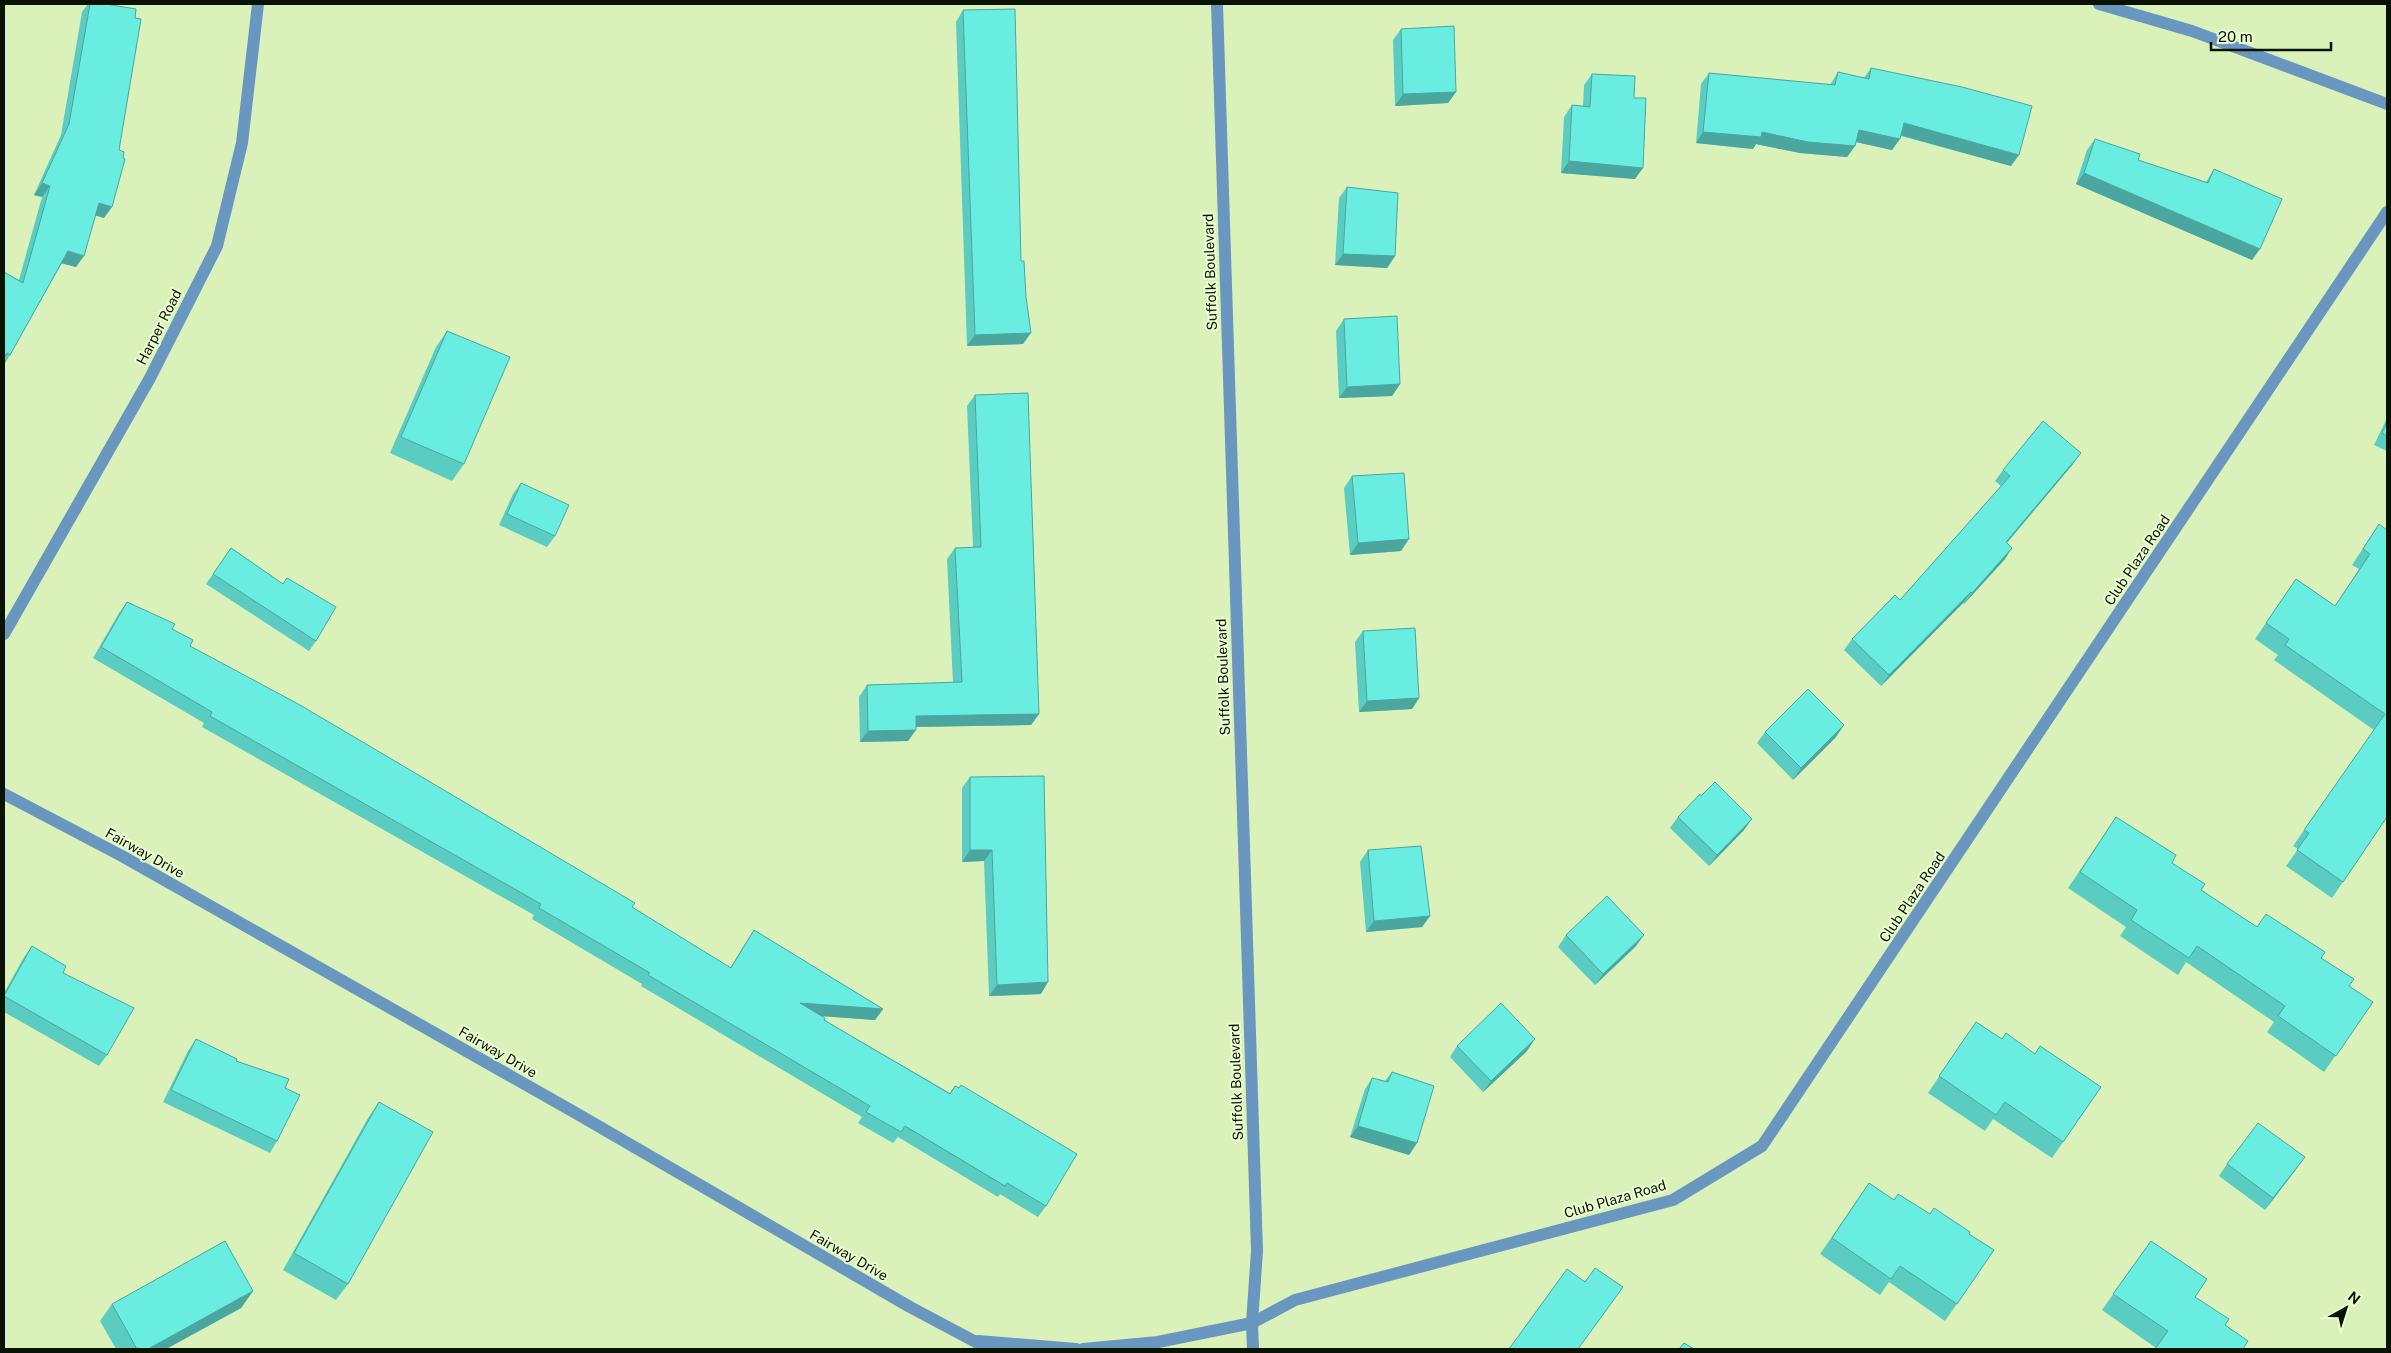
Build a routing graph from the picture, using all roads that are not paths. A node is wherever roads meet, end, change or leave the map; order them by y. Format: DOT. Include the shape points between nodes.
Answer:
graph roads {
  1 [pos="258,4"];
  2 [pos="1217,4"];
  3 [pos="2099,4"];
  4 [pos="2387,104"];
  5 [pos="2387,212"];
  6 [pos="4,634"];
  7 [pos="4,794"];
  8 [pos="1252,1322"];
  9 [pos="975,1341"];
  10 [pos="989,1349"];
  11 [pos="1076,1349"];
  12 [pos="1083,1349"];
  13 [pos="1253,1349"];
  1 -- 6 [label="street, Harper Road" via="242,143 217,246 150,378"];
  2 -- 8 [label="street, Suffolk Boulevard" via="1257,1251"];
  3 -- 4 [label="street" via="2192,32"];
  5 -- 8 [label="street, Club Plaza Road" via="1762,1146 1672,1200 1295,1300"];
  7 -- 9 [label="street, Fairway Drive" via="122,856 566,1107 910,1307"];
  8 -- 12 [label="street" via="1158,1342"];
  8 -- 13 [label="street, Suffolk Boulevard"];
  9 -- 10 [label="street, Fairway Drive"];
  9 -- 11 [label="street, Fairway Drive"];
}
